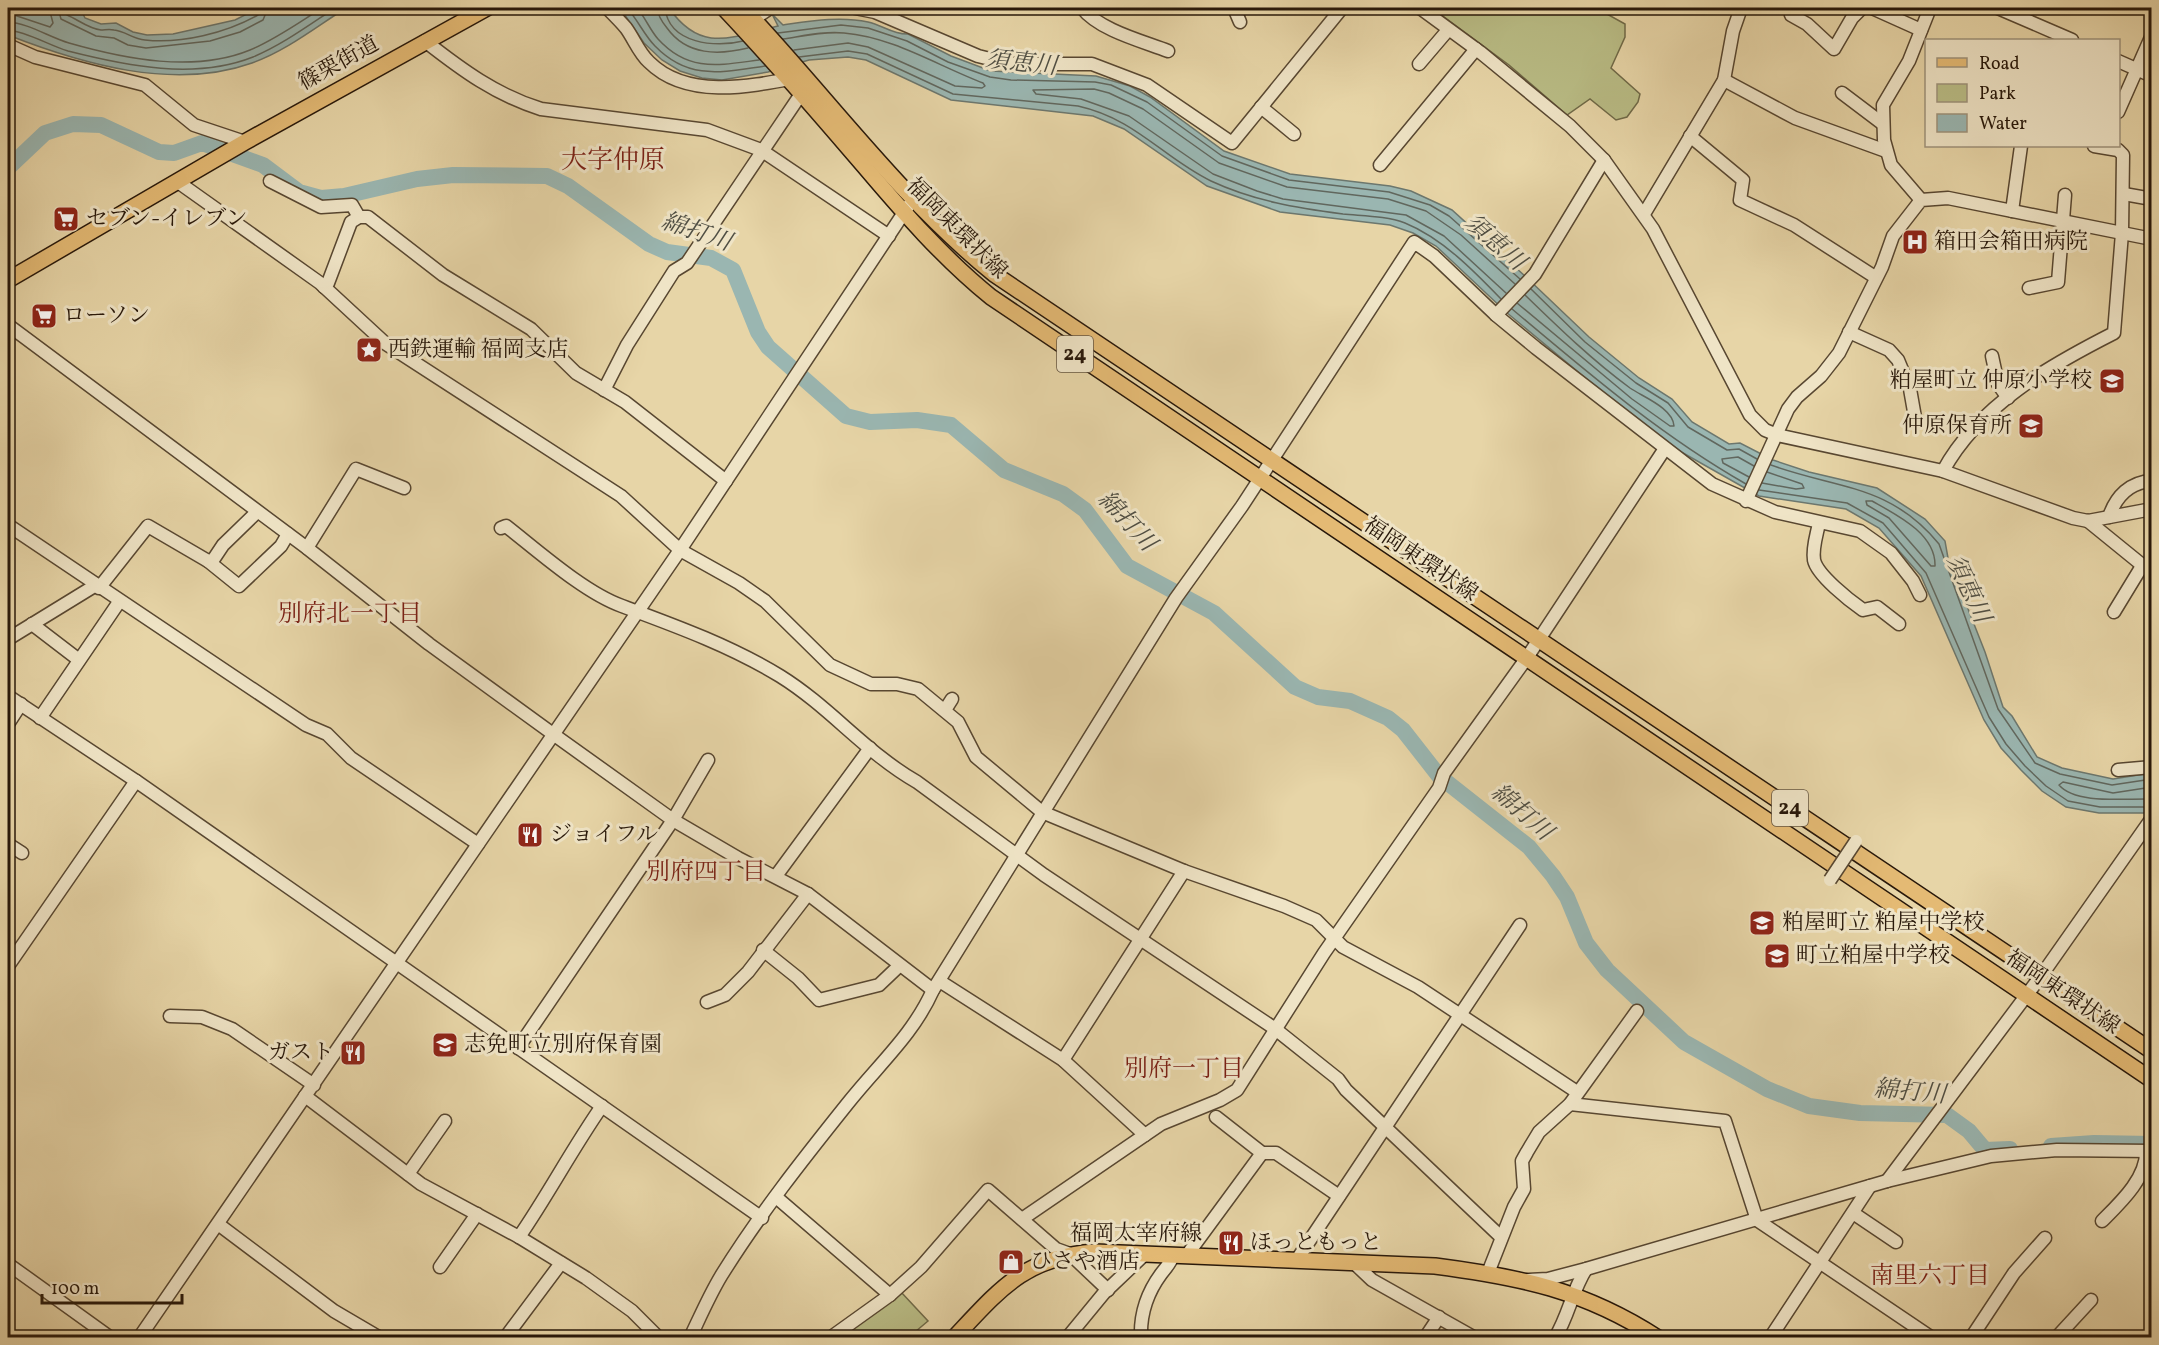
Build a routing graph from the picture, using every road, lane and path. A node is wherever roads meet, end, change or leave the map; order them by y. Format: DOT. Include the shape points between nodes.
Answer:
graph roads {
  1 [pos="487,8"];
  2 [pos="607,8"];
  3 [pos="770,8"];
  4 [pos="855,8"];
  5 [pos="1082,8"];
  6 [pos="1234,8"];
  7 [pos="1342,8"];
  8 [pos="1420,8"];
  9 [pos="1741,8"];
  10 [pos="1862,8"];
  11 [pos="1872,8"];
  12 [pos="1930,8"];
  13 [pos="1998,8"];
  14 [pos="733,10"];
  15 [pos="1791,15"];
  16 [pos="754,19"];
  17 [pos="1240,22"];
  18 [pos="1448,30"];
  19 [pos="1921,30"];
  20 [pos="2151,35"];
  21 [pos="2070,39"];
  22 [pos="425,41"];
  23 [pos="8,45"];
  24 [pos="1476,49"];
  25 [pos="1168,51"];
  26 [pos="2120,62"];
  27 [pos="1419,64"];
  28 [pos="2137,69"];
  29 [pos="795,74"];
  30 [pos="2151,76"];
  31 [pos="1724,80"];
  32 [pos="1842,93"];
  33 [pos="801,94"];
  34 [pos="1261,107"];
  35 [pos="2120,107"];
  36 [pos="1883,124"];
  37 [pos="1294,134"];
  38 [pos="1690,136"];
  39 [pos="245,142"];
  40 [pos="2021,147"];
  41 [pos="2100,147"];
  42 [pos="761,150"];
  43 [pos="1886,150"];
  44 [pos="1604,160"];
  45 [pos="1380,165"];
  46 [pos="270,181"];
  47 [pos="178,182"];
  48 [pos="2124,194"];
  49 [pos="2065,195"];
  50 [pos="2151,199"];
  51 [pos="1921,200"];
  52 [pos="908,205"];
  53 [pos="2012,211"];
  54 [pos="1644,214"];
  55 [pos="359,217"];
  56 [pos="2062,221"];
  57 [pos="2122,233"];
  58 [pos="890,236"];
  59 [pos="2151,239"];
  60 [pos="1875,277"];
  61 [pos="8,280"];
  62 [pos="324,287"];
  63 [pos="2029,288"];
  64 [pos="1499,312"];
  65 [pos="8,325"];
  66 [pos="1849,332"];
  67 [pos="1992,356"];
  68 [pos="604,390"];
  69 [pos="2008,398"];
  70 [pos="1916,423"];
  71 [pos="1777,435"];
  72 [pos="1664,450"];
  73 [pos="1271,460"];
  74 [pos="1943,471"];
  75 [pos="1259,478"];
  76 [pos="726,481"];
  77 [pos="2151,481"];
  78 [pos="404,488"];
  79 [pos="1748,499"];
  80 [pos="2151,509"];
  81 [pos="257,512"];
  82 [pos="2109,517"];
  83 [pos="2088,521"];
  84 [pos="1819,523"];
  85 [pos="8,525"];
  86 [pos="501,528"];
  87 [pos="288,534"];
  88 [pos="307,548"];
  89 [pos="680,550"];
  90 [pos="207,561"];
  91 [pos="2146,569"];
  92 [pos="98,586"];
  93 [pos="1920,595"];
  94 [pos="119,602"];
  95 [pos="639,610"];
  96 [pos="2114,612"];
  97 [pos="32,624"];
  98 [pos="1899,624"];
  99 [pos="8,639"];
  100 [pos="1538,640"];
  101 [pos="1526,659"];
  102 [pos="80,660"];
  103 [pos="8,696"];
  104 [pos="952,699"];
  105 [pos="21,704"];
  106 [pos="945,710"];
  107 [pos="40,718"];
  108 [pos="8,724"];
  109 [pos="553,734"];
  110 [pos="870,748"];
  111 [pos="708,760"];
  112 [pos="2151,767"];
  113 [pos="2118,770"];
  114 [pos="136,781"];
  115 [pos="1042,812"];
  116 [pos="674,820"];
  117 [pos="2149,824"];
  118 [pos="1856,841"];
  119 [pos="8,844"];
  120 [pos="478,844"];
  121 [pos="22,853"];
  122 [pos="1018,855"];
  123 [pos="1184,871"];
  124 [pos="776,876"];
  125 [pos="1830,880"];
  126 [pos="808,894"];
  127 [pos="1520,925"];
  128 [pos="1140,939"];
  129 [pos="1335,940"];
  130 [pos="763,950"];
  131 [pos="397,963"];
  132 [pos="8,966"];
  133 [pos="899,966"];
  134 [pos="2041,976"];
  135 [pos="937,986"];
  136 [pos="2026,995"];
  137 [pos="707,1002"];
  138 [pos="1637,1011"];
  139 [pos="1460,1014"];
  140 [pos="170,1016"];
  141 [pos="1274,1028"];
  142 [pos="518,1048"];
  143 [pos="2151,1051"];
  144 [pos="1063,1060"];
  145 [pos="2151,1080"];
  146 [pos="314,1085"];
  147 [pos="1577,1092"];
  148 [pos="305,1096"];
  149 [pos="1570,1104"];
  150 [pos="602,1106"];
  151 [pos="1216,1117"];
  152 [pos="445,1121"];
  153 [pos="1387,1128"];
  154 [pos="1145,1135"];
  155 [pos="2149,1151"];
  156 [pos="1262,1153"];
  157 [pos="408,1174"];
  158 [pos="1887,1181"];
  159 [pos="1870,1186"];
  160 [pos="1339,1196"];
  161 [pos="776,1197"];
  162 [pos="1853,1213"];
  163 [pos="477,1214"];
  164 [pos="762,1218"];
  165 [pos="1022,1219"];
  166 [pos="1757,1220"];
  167 [pos="2102,1221"];
  168 [pos="218,1224"];
  169 [pos="519,1237"];
  170 [pos="1501,1237"];
  171 [pos="2045,1238"];
  172 [pos="1896,1242"];
  173 [pos="1146,1253"];
  174 [pos="1070,1254"];
  175 [pos="1180,1255"];
  176 [pos="1296,1261"];
  177 [pos="1353,1262"];
  178 [pos="561,1263"];
  179 [pos="1821,1263"];
  180 [pos="8,1264"];
  181 [pos="440,1267"];
  182 [pos="1586,1269"];
  183 [pos="1488,1273"];
  184 [pos="1527,1280"];
  185 [pos="1108,1290"];
  186 [pos="1572,1294"];
  187 [pos="890,1295"];
  188 [pos="2091,1300"];
  189 [pos="1439,1317"];
  190 [pos="111,1338"];
  191 [pos="139,1338"];
  192 [pos="380,1338"];
  193 [pos="505,1338"];
  194 [pos="658,1338"];
  195 [pos="690,1338"];
  196 [pos="830,1338"];
  197 [pos="954,1338"];
  198 [pos="1066,1338"];
  199 [pos="1141,1338"];
  200 [pos="1425,1338"];
  201 [pos="1475,1338"];
  202 [pos="1555,1338"];
  203 [pos="1658,1338"];
  204 [pos="1770,1338"];
  205 [pos="1932,1338"];
  206 [pos="1971,1338"];
  207 [pos="2056,1338"];
  1 -- 22 [label="main road, 篠栗街道"];
  2 -- 29 [label="street" via="648,62 668,76 693,85 741,87"];
  3 -- 16 [label="street"];
  4 -- 34 [label="street" via="875,12 998,61 1092,64 1148,85 1232,143"];
  5 -- 25 [label="street" via="1109,30"];
  6 -- 17 [label="street"];
  7 -- 34 [label="street"];
  8 -- 18 [label="street"];
  9 -- 31 [label="street"];
  10 -- 15 [label="street" via="1834,49"];
  11 -- 19 [label="street"];
  12 -- 19 [label="street"];
  13 -- 21 [label="street"];
  14 -- 16 [label="main road, 福岡東環状線 / 24"];
  14 -- 29 [label="main road, 福岡東環状線 / 24"];
  16 -- 29 [label="main road, 福岡東環状線 / 24"];
  18 -- 24 [label="street"];
  18 -- 27 [label="street"];
  19 -- 36 [label="street" via="1909,62 1883,105"];
  20 -- 28 [label="street"];
  22 -- 39 [label="main road, 篠栗街道"];
  22 -- 42 [label="street" via="486,85 522,103 541,109 707,130"];
  23 -- 39 [label="street" via="36,57 145,85 194,125"];
  24 -- 44 [label="street" via="1570,126"];
  24 -- 45 [label="street"];
  26 -- 28 [label="street"];
  28 -- 30 [label="street"];
  28 -- 35 [label="street"];
  29 -- 33 [label="main road, 福岡東環状線 / 24"];
  29 -- 52 [label="main road, 福岡東環状線 / 24"];
  31 -- 38 [label="street"];
  31 -- 43 [label="street" via="1796,118"];
  32 -- 36 [label="street"];
  33 -- 42 [label="street"];
  33 -- 52 [label="main road, 福岡東環状線 / 24"];
  34 -- 37 [label="street"];
  36 -- 43 [label="street"];
  38 -- 54 [label="street"];
  38 -- 60 [label="street" via="1743,180 1740,200 1794,225"];
  39 -- 47 [label="main road, 篠栗街道"];
  40 -- 53 [label="street"];
  41 -- 48 [label="street" via="2124,155"];
  42 -- 58 [label="street"];
  42 -- 68 [label="street" via="687,263 674,271"];
  43 -- 51 [label="street" via="1891,165"];
  44 -- 54 [label="street"];
  44 -- 64 [label="street" via="1535,274"];
  46 -- 55 [label="street" via="321,207 352,205"];
  47 -- 61 [label="main road"];
  47 -- 62 [label="street"];
  48 -- 50 [label="street"];
  48 -- 57 [label="street"];
  49 -- 56 [label="street"];
  51 -- 53 [label="street" via="1948,198"];
  51 -- 60 [label="street" via="1893,236"];
  52 -- 58 [label="street"];
  52 -- 73 [label="main road, 福岡東環状線 / 24" via="994,274"];
  52 -- 75 [label="main road, 福岡東環状線 / 24" via="970,280 991,297"];
  53 -- 56 [label="street"];
  54 -- 71 [label="street" via="1750,414 1765,430"];
  55 -- 62 [label="street" via="351,222"];
  55 -- 68 [label="street" via="368,217 444,274 519,320 576,373"];
  56 -- 57 [label="street"];
  56 -- 63 [label="street" via="2058,282"];
  57 -- 59 [label="street"];
  57 -- 69 [label="street" via="2114,333 2032,378"];
  58 -- 76 [label="street"];
  60 -- 66 [label="street"];
  62 -- 89 [label="street" via="386,344 621,496"];
  64 -- 72 [label="street"];
  64 -- 73 [label="street" via="1414,242"];
  65 -- 81 [label="street"];
  66 -- 70 [label="street" via="1889,350 1898,360 1910,389"];
  66 -- 71 [label="street" via="1821,376 1788,409"];
  67 -- 69 [label="street" via="1998,384"];
  68 -- 76 [label="street"];
  69 -- 74 [label="street" via="1982,419"];
  71 -- 74 [label="street"];
  71 -- 79 [label="street"];
  72 -- 79 [label="street" via="1712,484"];
  72 -- 100 [label="street"];
  73 -- 75 [label="street"];
  73 -- 100 [label="main road, 福岡東環状線 / 24"];
  74 -- 83 [label="street"];
  75 -- 101 [label="main road, 福岡東環状線 / 24"];
  75 -- 115 [label="street" via="1176,598"];
  76 -- 89 [label="street"];
  77 -- 82 [label="street" via="2131,485"];
  78 -- 88 [label="street" via="356,469"];
  79 -- 84 [label="street" via="1775,512"];
  80 -- 82 [label="street"];
  81 -- 87 [label="street"];
  81 -- 90 [label="street" via="213,560"];
  82 -- 83 [label="street"];
  83 -- 91 [label="street"];
  84 -- 93 [label="street" via="1860,531 1876,542 1902,565"];
  84 -- 98 [label="street" via="1815,565 1863,610 1877,607"];
  85 -- 92 [label="street"];
  86 -- 95 [label="street" via="506,526 597,593"];
  87 -- 88 [label="street"];
  87 -- 90 [label="street" via="281,546 238,586"];
  88 -- 109 [label="street"];
  89 -- 95 [label="street"];
  89 -- 106 [label="street" via="765,601 830,665 871,684 918,689"];
  90 -- 92 [label="street" via="148,526"];
  91 -- 96 [label="street"];
  92 -- 94 [label="street"];
  92 -- 97 [label="street"];
  94 -- 102 [label="street"];
  94 -- 120 [label="street" via="306,725 327,734 351,758"];
  95 -- 109 [label="street"];
  95 -- 110 [label="street" via="673,627 711,639 781,676 829,710"];
  97 -- 99 [label="street"];
  97 -- 102 [label="street"];
  100 -- 101 [label="street"];
  100 -- 134 [label="main road, 福岡東環状線 / 24"];
  101 -- 129 [label="street" via="1444,773 1439,788"];
  101 -- 136 [label="main road, 福岡東環状線 / 24"];
  102 -- 107 [label="street"];
  103 -- 105 [label="street"];
  104 -- 106 [label="street"];
  105 -- 107 [label="street"];
  105 -- 108 [label="street"];
  106 -- 115 [label="street" via="958,722 976,757"];
  107 -- 114 [label="street"];
  109 -- 116 [label="street"];
  109 -- 120 [label="street"];
  110 -- 122 [label="street"];
  110 -- 124 [label="street"];
  111 -- 116 [label="street"];
  112 -- 113 [label="street"];
  114 -- 131 [label="street"];
  114 -- 132 [label="street"];
  115 -- 122 [label="street"];
  115 -- 123 [label="street"];
  116 -- 124 [label="street"];
  116 -- 142 [label="street"];
  117 -- 134 [label="street"];
  118 -- 125 [label="street, bridge"];
  119 -- 121 [label="street"];
  120 -- 131 [label="street"];
  122 -- 128 [label="street"];
  122 -- 135 [label="street"];
  123 -- 128 [label="street"];
  123 -- 129 [label="street" via="1295,910 1316,920"];
  124 -- 126 [label="street"];
  126 -- 130 [label="street"];
  126 -- 133 [label="street"];
  127 -- 139 [label="street"];
  128 -- 141 [label="street"];
  128 -- 144 [label="street"];
  129 -- 139 [label="street"];
  129 -- 141 [label="street"];
  130 -- 133 [label="street" via="819,1000 879,984"];
  130 -- 137 [label="street" via="725,995"];
  131 -- 142 [label="street"];
  131 -- 146 [label="street"];
  133 -- 135 [label="street"];
  134 -- 136 [label="street"];
  134 -- 143 [label="main road, 福岡東環状線 / 24"];
  135 -- 144 [label="street"];
  135 -- 161 [label="street" via="902,1043 849,1102"];
  136 -- 145 [label="main road, 福岡東環状線 / 24"];
  136 -- 158 [label="street"];
  138 -- 147 [label="street"];
  139 -- 147 [label="street"];
  139 -- 153 [label="street"];
  140 -- 146 [label="street" via="202,1017 232,1029"];
  141 -- 153 [label="street" via="1338,1079"];
  141 -- 154 [label="street" via="1237,1090"];
  142 -- 150 [label="street"];
  144 -- 154 [label="street"];
  146 -- 148 [label="street"];
  147 -- 149 [label="street"];
  148 -- 157 [label="street"];
  148 -- 168 [label="street"];
  149 -- 166 [label="street" via="1725,1120"];
  149 -- 170 [label="street" via="1539,1132 1522,1161 1524,1189"];
  150 -- 164 [label="street"];
  150 -- 169 [label="street"];
  151 -- 156 [label="street"];
  152 -- 157 [label="street"];
  153 -- 160 [label="street"];
  153 -- 170 [label="street"];
  154 -- 165 [label="street"];
  155 -- 158 [label="street" via="2021,1152"];
  155 -- 167 [label="street" via="2147,1164"];
  156 -- 160 [label="street" via="1276,1153"];
  156 -- 175 [label="street"];
  157 -- 163 [label="street"];
  158 -- 159 [label="street"];
  159 -- 162 [label="street"];
  159 -- 166 [label="street"];
  160 -- 176 [label="street"];
  161 -- 164 [label="street"];
  161 -- 187 [label="street"];
  162 -- 172 [label="street"];
  162 -- 179 [label="street"];
  163 -- 169 [label="street"];
  163 -- 181 [label="street"];
  164 -- 195 [label="street" via="721,1277"];
  165 -- 174 [label="street" via="1056,1249"];
  165 -- 187 [label="street" via="988,1190 921,1267"];
  166 -- 179 [label="street"];
  166 -- 182 [label="street"];
  168 -- 191 [label="street"];
  168 -- 192 [label="street" via="334,1311"];
  169 -- 178 [label="street"];
  170 -- 183 [label="street"];
  171 -- 206 [label="street" via="2014,1273"];
  173 -- 174 [label="main road, 福岡太宰府線"];
  173 -- 175 [label="main road, 福岡太宰府線"];
  173 -- 185 [label="street"];
  174 -- 185 [label="street"];
  174 -- 197 [label="main road, 福岡太宰府線" via="1039,1264 1011,1281"];
  175 -- 176 [label="main road, 福岡太宰府線"];
  175 -- 199 [label="street" via="1152,1287 1142,1311"];
  176 -- 177 [label="main road, 福岡太宰府線"];
  177 -- 183 [label="main road, 福岡太宰府線"];
  177 -- 189 [label="street" via="1372,1280"];
  178 -- 193 [label="street"];
  178 -- 194 [label="street" via="632,1311"];
  179 -- 204 [label="street"];
  179 -- 205 [label="street"];
  180 -- 190 [label="street"];
  182 -- 184 [label="street"];
  182 -- 186 [label="street"];
  183 -- 184 [label="main road, 福岡太宰府線"];
  184 -- 186 [label="main road, 福岡太宰府線"];
  185 -- 198 [label="street"];
  186 -- 202 [label="street"];
  186 -- 203 [label="main road, 福岡太宰府線" via="1631,1320"];
  187 -- 196 [label="street"];
  188 -- 207 [label="street"];
  189 -- 200 [label="street"];
  189 -- 201 [label="street"];
}
